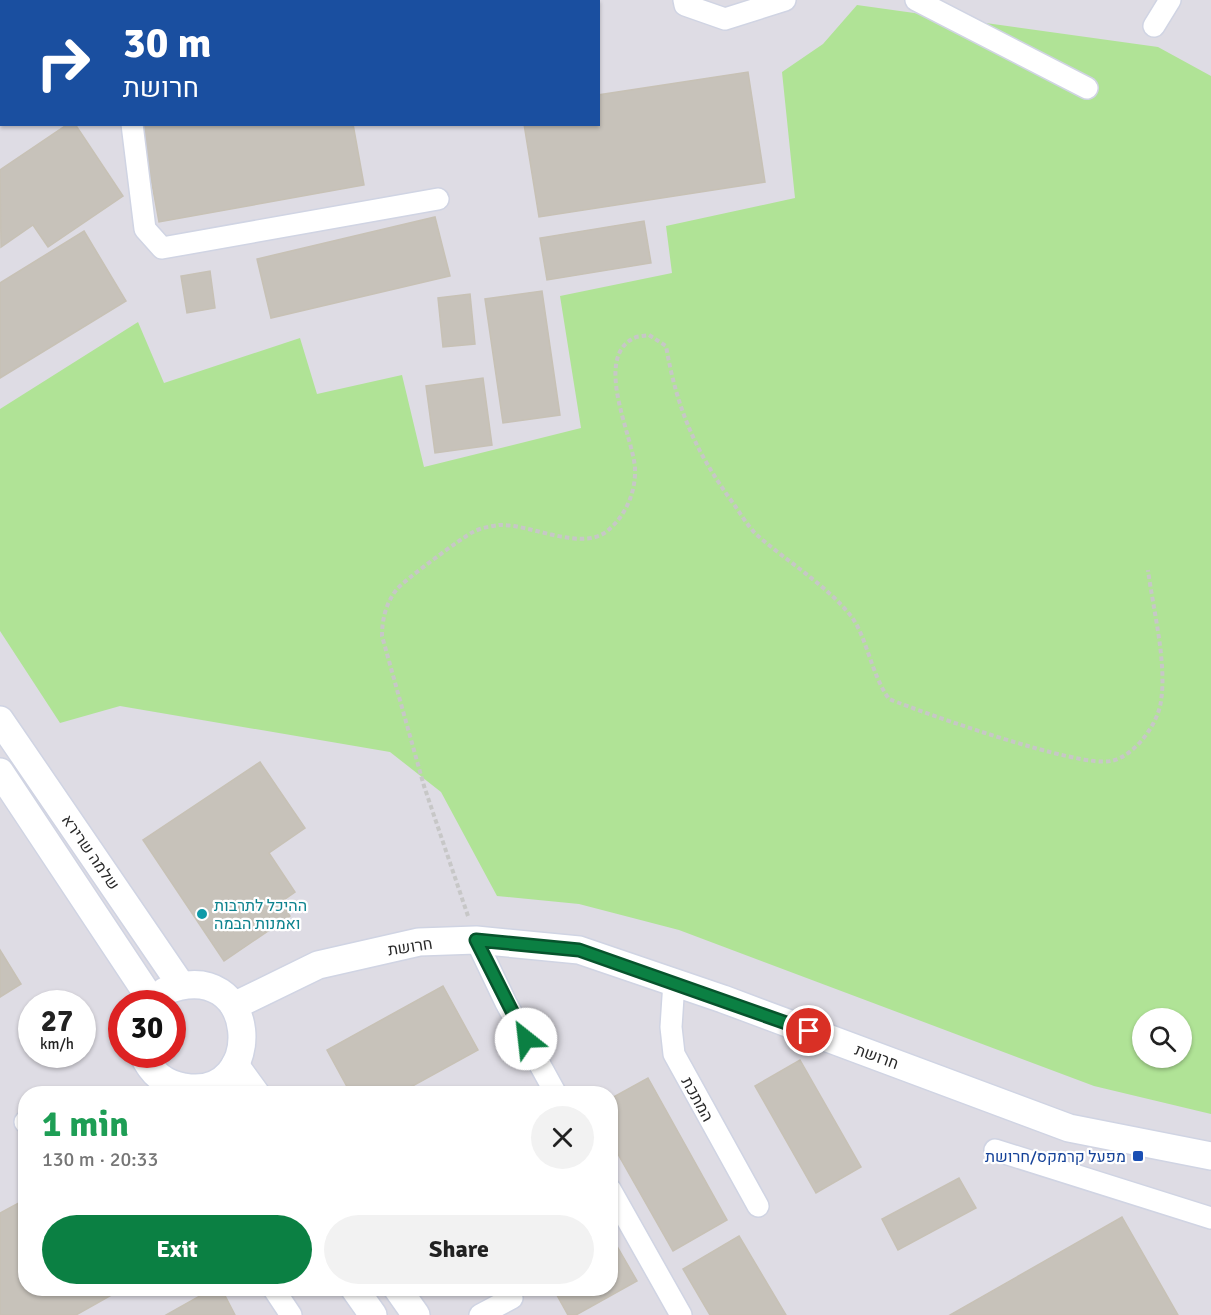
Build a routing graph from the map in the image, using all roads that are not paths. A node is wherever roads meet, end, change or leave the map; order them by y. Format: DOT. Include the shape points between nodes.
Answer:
graph roads {
  1 [pos="684,0"];
  2 [pos="785,0"];
  3 [pos="916,0"];
  4 [pos="1170,0"];
  5 [pos="1154,26"];
  6 [pos="1087,88"];
  7 [pos="132,126"];
  8 [pos="438,199"];
  9 [pos="0,720"];
  10 [pos="0,772"];
  11 [pos="476,940"];
  12 [pos="674,982"];
  13 [pos="181,985"];
  14 [pos="144,990"];
  15 [pos="165,990"];
  16 [pos="234,1006"];
  17 [pos="235,1065"];
  18 [pos="152,1068"];
  19 [pos="174,1086"];
  20 [pos="215,1086"];
  21 [pos="250,1086"];
  22 [pos="552,1086"];
  23 [pos="995,1150"];
  24 [pos="1211,1156"];
  25 [pos="618,1203"];
  26 [pos="758,1206"];
  27 [pos="1211,1218"];
  28 [pos="278,1296"];
  29 [pos="360,1296"];
  30 [pos="403,1296"];
  31 [pos="513,1300"];
  32 [pos="291,1315"];
  33 [pos="373,1315"];
  34 [pos="416,1315"];
  35 [pos="480,1315"];
  36 [pos="681,1315"];
  1 -- 2 [label="street" via="685,5 725,19"];
  3 -- 6 [label="street"];
  4 -- 5 [label="street"];
  7 -- 8 [label="street" via="145,229 162,248"];
  9 -- 13 [label="street, שלמה שרירא"];
  10 -- 14 [label="street, שלמה שרירא"];
  11 -- 12 [label="street, חרושת" via="579,950"];
  11 -- 16 [label="street, חרושת" via="419,942 318,965"];
  11 -- 22 [label="street"];
  12 -- 24 [label="street, חרושת" via="1069,1128"];
  12 -- 26 [label="street, המתכת" via="674,1054"];
  13 -- 15 [label="street"];
  13 -- 16 [label="street" via="211,988"];
  16 -- 17 [label="street" via="244,1035"];
  17 -- 20 [label="street"];
  17 -- 21 [label="street"];
  18 -- 19 [label="street" via="159,1078"];
  23 -- 27 [label="street"];
  25 -- 36 [label="street"];
  28 -- 32 [label="street"];
  29 -- 33 [label="street"];
  30 -- 34 [label="street"];
  31 -- 35 [label="street"];
}
